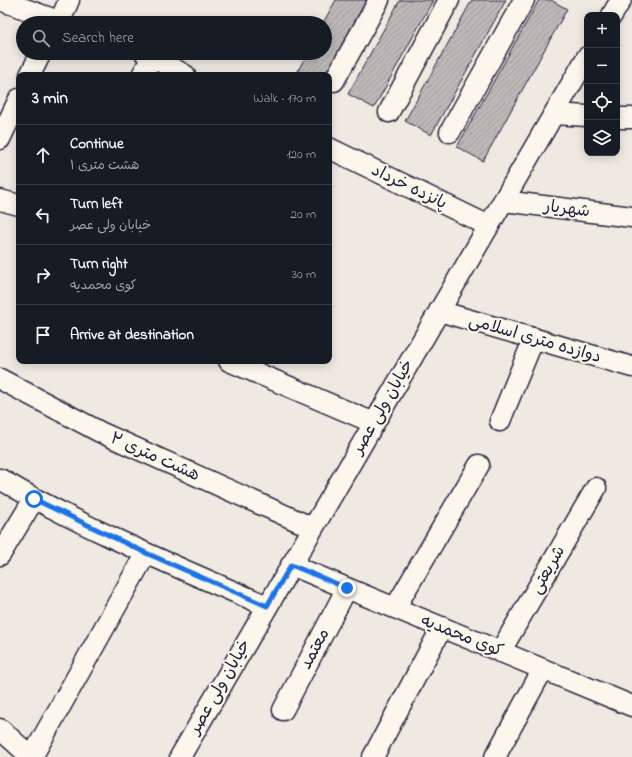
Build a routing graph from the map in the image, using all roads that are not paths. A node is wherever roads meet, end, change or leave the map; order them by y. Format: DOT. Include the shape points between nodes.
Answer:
graph roads {
  1 [pos="0,0"];
  2 [pos="69,0"];
  3 [pos="379,0"];
  4 [pos="449,0"];
  5 [pos="524,0"];
  6 [pos="621,0"];
  7 [pos="614,12"];
  8 [pos="43,16"];
  9 [pos="59,16"];
  10 [pos="38,60"];
  11 [pos="146,60"];
  12 [pos="157,60"];
  13 [pos="584,62"];
  14 [pos="32,72"];
  15 [pos="143,72"];
  16 [pos="179,72"];
  17 [pos="334,82"];
  18 [pos="12,102"];
  19 [pos="390,112"];
  20 [pos="554,114"];
  21 [pos="584,116"];
  22 [pos="620,118"];
  23 [pos="632,118"];
  24 [pos="450,132"];
  25 [pos="0,139"];
  26 [pos="332,149"];
  27 [pos="0,200"];
  28 [pos="503,201"];
  29 [pos="16,204"];
  30 [pos="632,217"];
  31 [pos="488,226"];
  32 [pos="439,311"];
  33 [pos="534,338"];
  34 [pos="236,364"];
  35 [pos="632,367"];
  36 [pos="0,379"];
  37 [pos="500,421"];
  38 [pos="374,423"];
  39 [pos="479,465"];
  40 [pos="0,479"];
  41 [pos="596,488"];
  42 [pos="34,499"];
  43 [pos="313,528"];
  44 [pos="146,553"];
  45 [pos="0,555"];
  46 [pos="291,565"];
  47 [pos="347,588"];
  48 [pos="267,606"];
  49 [pos="395,608"];
  50 [pos="442,627"];
  51 [pos="500,652"];
  52 [pos="543,670"];
  53 [pos="632,706"];
  54 [pos="282,710"];
  55 [pos="0,729"];
  56 [pos="31,757"];
  57 [pos="180,757"];
  58 [pos="373,757"];
  59 [pos="495,757"];
  1 -- 8 [label="street"];
  2 -- 9 [label="street"];
  3 -- 17 [label="street"];
  4 -- 19 [label="street"];
  5 -- 24 [label="street"];
  6 -- 7 [label="street"];
  10 -- 14 [label="street"];
  11 -- 15 [label="street"];
  12 -- 16 [label="street"];
  13 -- 20 [label="street, خیابان ولی عصر"];
  18 -- 25 [label="street"];
  20 -- 21 [label="street"];
  20 -- 28 [label="street, خیابان ولی عصر"];
  22 -- 23 [label="street"];
  26 -- 31 [label="street, پانزده خرداد"];
  27 -- 29 [label="street"];
  28 -- 30 [label="street, شهریار"];
  28 -- 31 [label="street, خیابان ولی عصر"];
  31 -- 32 [label="street, خیابان ولی عصر"];
  32 -- 33 [label="street, دوازده متری اسلامی"];
  32 -- 38 [label="street, خیابان ولی عصر"];
  33 -- 35 [label="street, دوازده متری اسلامی"];
  33 -- 37 [label="street"];
  34 -- 38 [label="street"];
  36 -- 43 [label="street, هشت متری ۲" via="100,432"];
  38 -- 43 [label="street, خیابان ولی عصر"];
  39 -- 49 [label="street"];
  40 -- 42 [label="street"];
  41 -- 51 [label="street, شریعتی"];
  42 -- 44 [label="street"];
  42 -- 45 [label="street"];
  43 -- 46 [label="street, خیابان ولی عصر"];
  44 -- 48 [label="street"];
  44 -- 56 [label="street"];
  46 -- 47 [label="street, کوی محمدیه"];
  46 -- 48 [label="street, خیابان ولی عصر"];
  47 -- 49 [label="street, کوی محمدیه"];
  47 -- 54 [label="street, معتمد"];
  48 -- 57 [label="street, خیابان ولی عصر"];
  49 -- 50 [label="street, کوی محمدیه"];
  50 -- 51 [label="street, کوی محمدیه"];
  50 -- 58 [label="street"];
  51 -- 52 [label="street, کوی محمدیه"];
  52 -- 53 [label="street, کوی محمدیه"];
  52 -- 59 [label="street"];
  55 -- 56 [label="street"];
}
